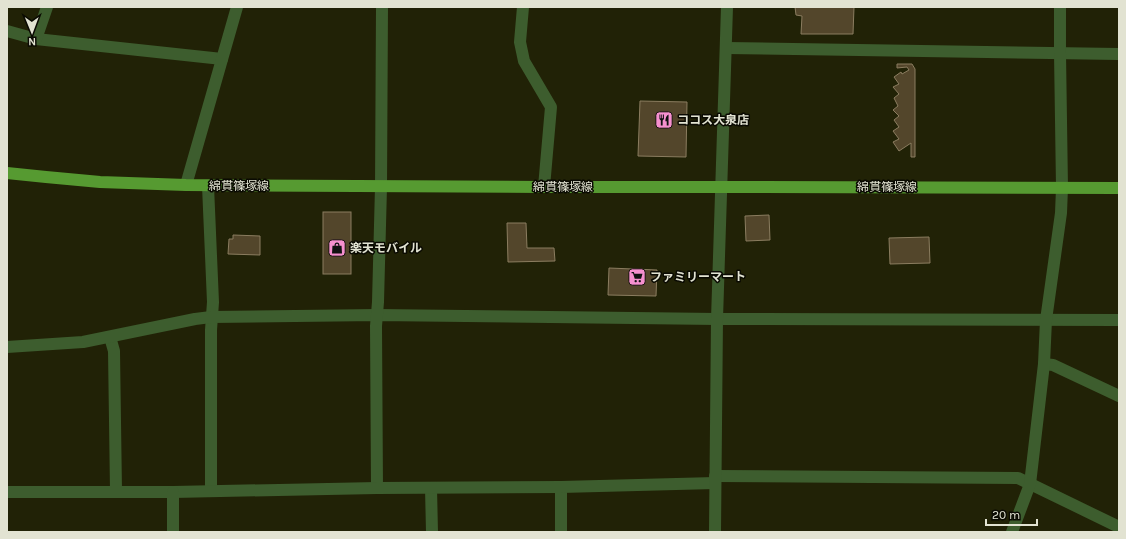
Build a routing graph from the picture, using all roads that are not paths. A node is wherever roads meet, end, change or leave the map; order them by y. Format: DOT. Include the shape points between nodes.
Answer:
graph roads {
  1 [pos="47,7"];
  2 [pos="237,7"];
  3 [pos="382,7"];
  4 [pos="523,7"];
  5 [pos="727,7"];
  6 [pos="1060,7"];
  7 [pos="7,31"];
  8 [pos="36,39"];
  9 [pos="726,48"];
  10 [pos="1060,53"];
  11 [pos="1119,54"];
  12 [pos="222,59"];
  13 [pos="7,173"];
  14 [pos="186,185"];
  15 [pos="208,186"];
  16 [pos="721,186"];
  17 [pos="381,187"];
  18 [pos="544,187"];
  19 [pos="1062,188"];
  20 [pos="1119,188"];
  21 [pos="377,315"];
  22 [pos="211,317"];
  23 [pos="717,319"];
  24 [pos="1046,320"];
  25 [pos="1119,320"];
  26 [pos="110,337"];
  27 [pos="7,347"];
  28 [pos="1044,364"];
  29 [pos="1119,396"];
  30 [pos="715,479"];
  31 [pos="1030,484"];
  32 [pos="561,487"];
  33 [pos="377,488"];
  34 [pos="431,488"];
  35 [pos="116,491"];
  36 [pos="211,491"];
  37 [pos="7,492"];
  38 [pos="173,492"];
  39 [pos="1119,527"];
  40 [pos="173,532"];
  41 [pos="432,532"];
  42 [pos="561,532"];
  43 [pos="715,532"];
  44 [pos="1012,532"];
  1 -- 8 [label="street"];
  2 -- 12 [label="street"];
  3 -- 17 [label="street"];
  4 -- 18 [label="street" via="520,42 524,61 551,107"];
  5 -- 9 [label="street"];
  6 -- 10 [label="street"];
  7 -- 8 [label="street"];
  8 -- 12 [label="street"];
  9 -- 10 [label="street"];
  9 -- 16 [label="street"];
  10 -- 11 [label="street"];
  10 -- 19 [label="street"];
  12 -- 14 [label="street"];
  13 -- 14 [label="main road, 綿貫篠塚線" via="100,182"];
  14 -- 15 [label="main road, 綿貫篠塚線"];
  15 -- 17 [label="main road, 綿貫篠塚線"];
  15 -- 22 [label="street" via="213,302"];
  16 -- 18 [label="main road, 綿貫篠塚線"];
  16 -- 19 [label="main road, 綿貫篠塚線"];
  16 -- 23 [label="street"];
  17 -- 18 [label="main road, 綿貫篠塚線"];
  17 -- 21 [label="street"];
  19 -- 20 [label="main road, 綿貫篠塚線"];
  19 -- 24 [label="street" via="1061,213"];
  21 -- 22 [label="street"];
  21 -- 23 [label="street"];
  21 -- 33 [label="street"];
  22 -- 26 [label="street"];
  22 -- 36 [label="street"];
  23 -- 24 [label="street"];
  23 -- 30 [label="street"];
  24 -- 25 [label="street"];
  24 -- 28 [label="street"];
  26 -- 27 [label="street" via="68,344"];
  26 -- 35 [label="street" via="114,351"];
  28 -- 29 [label="street" via="1053,365"];
  28 -- 31 [label="street"];
  30 -- 31 [label="street" via="1018,478"];
  30 -- 32 [label="street"];
  30 -- 43 [label="street"];
  31 -- 39 [label="street"];
  31 -- 44 [label="street"];
  32 -- 34 [label="street"];
  32 -- 42 [label="street"];
  33 -- 34 [label="street"];
  33 -- 36 [label="street"];
  34 -- 41 [label="street"];
  35 -- 37 [label="street"];
  35 -- 38 [label="street"];
  36 -- 38 [label="street"];
  38 -- 40 [label="street"];
}
